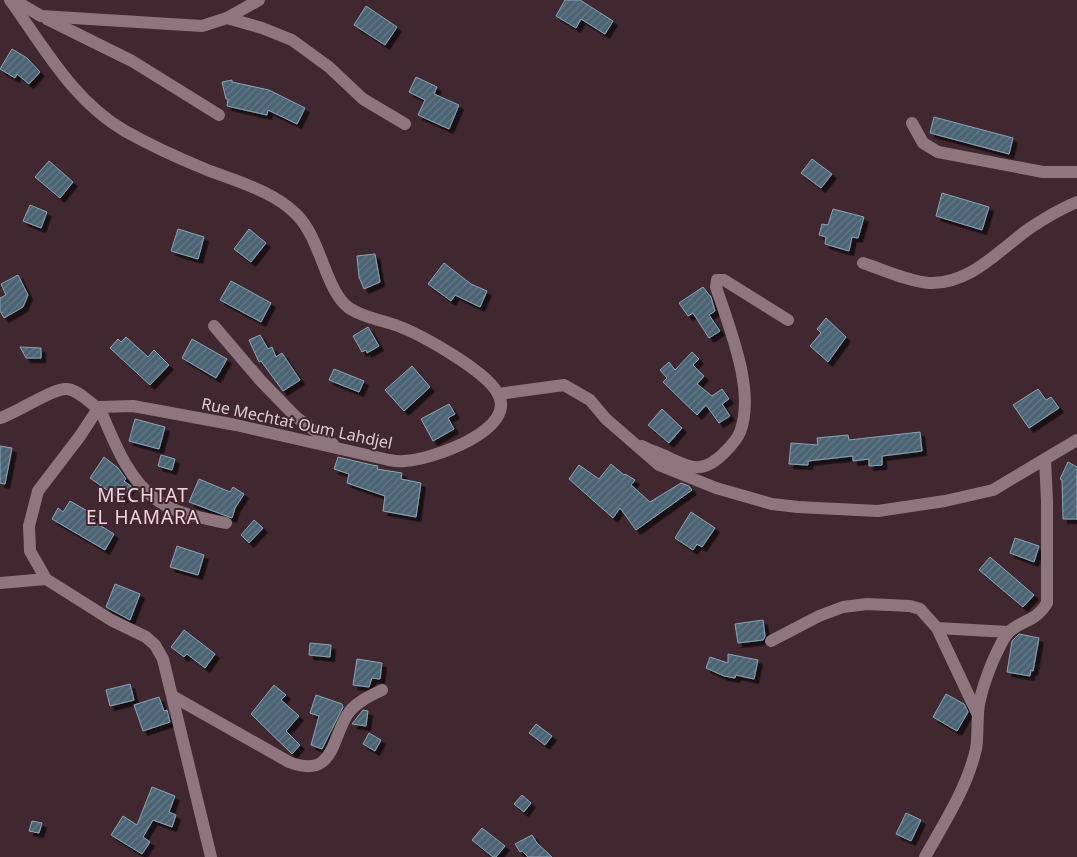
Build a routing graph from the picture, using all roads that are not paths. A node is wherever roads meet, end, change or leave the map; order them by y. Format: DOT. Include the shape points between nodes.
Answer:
graph roads {
  1 [pos="10,0"];
  2 [pos="14,0"];
  3 [pos="259,0"];
  4 [pos="41,16"];
  5 [pos="227,18"];
  6 [pos="219,115"];
  7 [pos="912,122"];
  8 [pos="405,124"];
  9 [pos="1077,172"];
  10 [pos="1077,202"];
  11 [pos="863,263"];
  12 [pos="788,320"];
  13 [pos="214,326"];
  14 [pos="498,394"];
  15 [pos="98,407"];
  16 [pos="0,418"];
  17 [pos="627,438"];
  18 [pos="1077,440"];
  19 [pos="338,448"];
  20 [pos="1045,460"];
  21 [pos="226,523"];
  22 [pos="46,578"];
  23 [pos="0,583"];
  24 [pos="937,628"];
  25 [pos="1009,632"];
  26 [pos="770,641"];
  27 [pos="382,690"];
  28 [pos="174,698"];
  29 [pos="978,714"];
  30 [pos="211,857"];
  31 [pos="925,857"];
  1 -- 14 [label="street" via="66,80 86,101 124,130 202,168 261,191 283,204 298,215 309,233 342,303 370,318 400,327 472,367"];
  2 -- 4 [label="street"];
  3 -- 5 [label="street"];
  4 -- 5 [label="street" via="202,26"];
  4 -- 6 [label="street" via="132,61"];
  5 -- 8 [label="street" via="292,40 363,99"];
  7 -- 9 [label="street" via="923,143 938,152 1043,172"];
  10 -- 11 [label="street" via="1030,228 972,272 942,282 928,283"];
  12 -- 17 [label="street" via="724,280 717,280 716,287 731,333 745,397 740,433 710,465 694,468"];
  13 -- 19 [label="street" via="296,417"];
  14 -- 17 [label="street" via="564,385 590,400"];
  14 -- 19 [label="street, Rue Mechtat Oum Lahdjel" via="500,406 497,417 483,434 428,456 405,461 388,460"];
  15 -- 16 [label="street" via="76,392 58,390"];
  15 -- 19 [label="street, Rue Mechtat Oum Lahdjel" via="132,406"];
  15 -- 21 [label="street" via="131,472 157,501 190,515"];
  15 -- 22 [label="street" via="38,491 29,526 30,551"];
  17 -- 20 [label="street" via="659,465 696,482 772,504 798,507 878,510 945,501 993,490"];
  18 -- 20 [label="street"];
  20 -- 25 [label="street" via="1047,603 1042,612"];
  22 -- 23 [label="street"];
  22 -- 28 [label="street" via="154,645 163,659"];
  24 -- 25 [label="street"];
  24 -- 26 [label="street" via="920,608 867,604 831,611"];
  24 -- 29 [label="street"];
  25 -- 29 [label="street" via="992,664"];
  27 -- 28 [label="street" via="356,705 348,714 329,758 302,767"];
  28 -- 30 [label="street"];
  29 -- 31 [label="street" via="979,732 966,779"];
}
